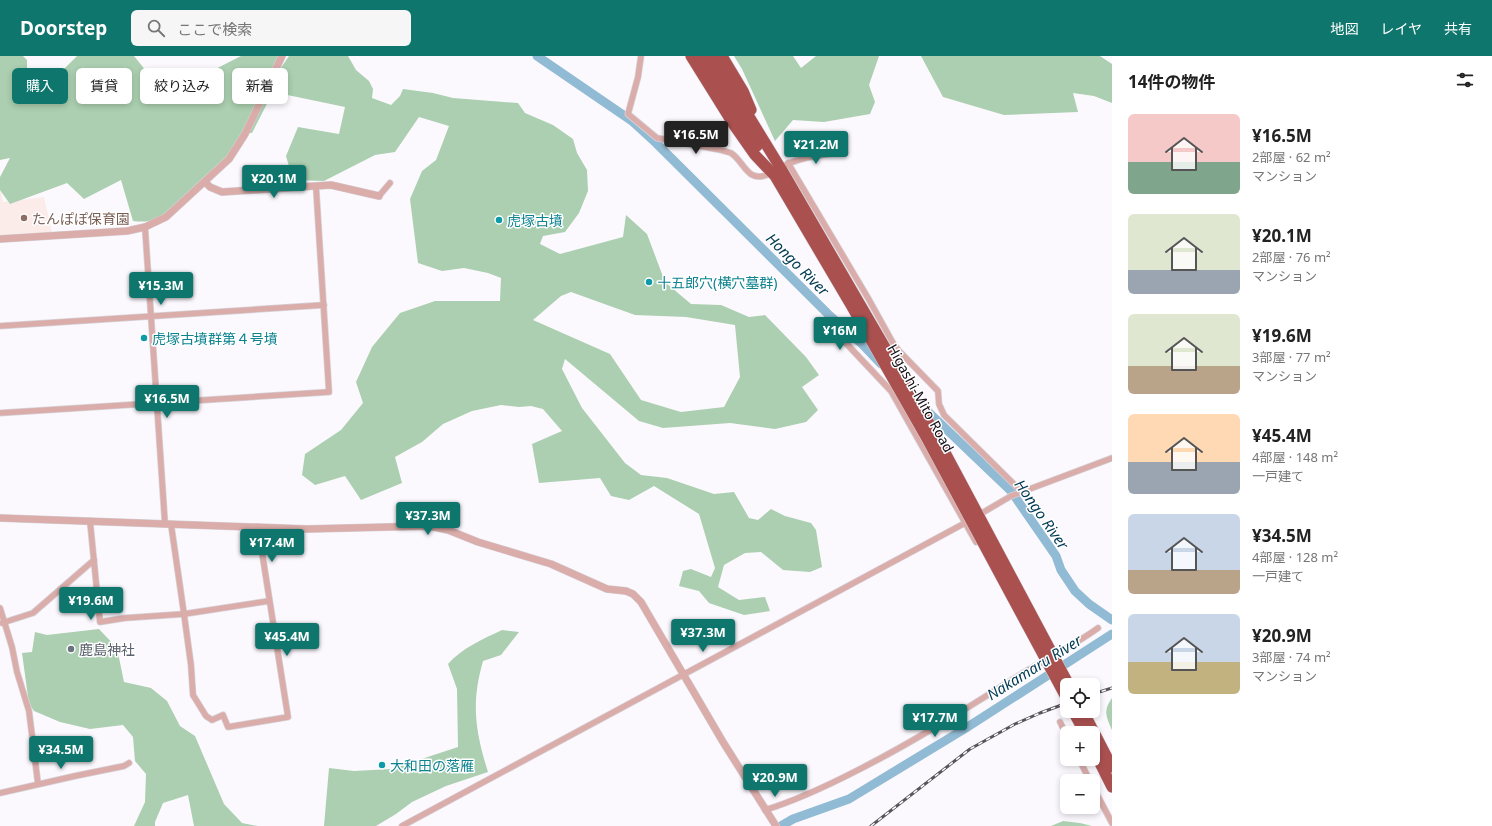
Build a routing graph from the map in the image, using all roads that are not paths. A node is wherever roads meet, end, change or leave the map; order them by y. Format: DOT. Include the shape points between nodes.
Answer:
graph roads {
  1 [pos="282,56"];
  2 [pos="641,56"];
  3 [pos="691,56"];
  4 [pos="701,56"];
  5 [pos="712,56"];
  6 [pos="722,56"];
  7 [pos="763,140"];
  8 [pos="845,154"];
  9 [pos="780,170"];
  10 [pos="205,182"];
  11 [pos="390,183"];
  12 [pos="316,187"];
  13 [pos="379,196"];
  14 [pos="145,227"];
  15 [pos="0,239"];
  16 [pos="324,305"];
  17 [pos="151,316"];
  18 [pos="832,323"];
  19 [pos="0,326"];
  20 [pos="157,403"];
  21 [pos="0,413"];
  22 [pos="1112,458"];
  23 [pos="1022,492"];
  24 [pos="0,518"];
  25 [pos="90,521"];
  26 [pos="965,523"];
  27 [pos="168,524"];
  28 [pos="258,528"];
  29 [pos="976,542"];
  30 [pos="94,560"];
  31 [pos="269,601"];
  32 [pos="0,608"];
  33 [pos="184,614"];
  34 [pos="2,623"];
  35 [pos="1098,628"];
  36 [pos="683,673"];
  37 [pos="1065,678"];
  38 [pos="1060,686"];
  39 [pos="1082,718"];
  40 [pos="1060,722"];
  41 [pos="1062,726"];
  42 [pos="129,763"];
  43 [pos="1100,763"];
  44 [pos="1112,767"];
  45 [pos="38,784"];
  46 [pos="1112,787"];
  47 [pos="0,792"];
  48 [pos="1100,800"];
  49 [pos="765,810"];
  50 [pos="1112,823"];
  51 [pos="775,825"];
  52 [pos="402,826"];
  1 -- 10 [label="street" via="245,134 229,158"];
  2 -- 9 [label="street" via="628,114 657,138 721,150 731,154 753,176 760,177"];
  3 -- 9 [label="highway" via="755,155"];
  4 -- 9 [label="highway, Higashi-Mito Road"];
  5 -- 7 [label="highway, Higashi-Mito Road"];
  6 -- 7 [label="highway" via="743,92"];
  7 -- 9 [label="highway, Higashi-Mito Road"];
  8 -- 9 [label="street" via="836,153 794,160"];
  9 -- 23 [label="street" via="898,351 938,391 939,404 944,414"];
  9 -- 37 [label="highway, Higashi-Mito Road, bridge" via="933,430"];
  9 -- 38 [label="highway, Higashi-Mito Road, bridge"];
  10 -- 12 [label="street" via="222,192"];
  10 -- 14 [label="street" via="166,217"];
  11 -- 13 [label="street"];
  12 -- 13 [label="street" via="331,186"];
  12 -- 16 [label="street"];
  14 -- 15 [label="street" via="127,231"];
  14 -- 17 [label="street"];
  16 -- 17 [label="street"];
  16 -- 20 [label="street" via="329,392"];
  17 -- 19 [label="street"];
  17 -- 20 [label="street"];
  18 -- 26 [label="street" via="839,330 843,340 891,391"];
  20 -- 21 [label="street"];
  20 -- 27 [label="street"];
  22 -- 23 [label="street"];
  23 -- 26 [label="street"];
  24 -- 25 [label="street"];
  25 -- 27 [label="street"];
  25 -- 30 [label="street"];
  26 -- 29 [label="street"];
  26 -- 36 [label="street"];
  27 -- 28 [label="street"];
  27 -- 33 [label="street"];
  28 -- 31 [label="street"];
  28 -- 36 [label="street" via="429,526 535,558 607,589 633,594 641,602"];
  30 -- 33 [label="street" via="100,622"];
  30 -- 34 [label="street" via="33,613"];
  31 -- 33 [label="street"];
  31 -- 33 [label="street" via="288,717 228,727 223,715 212,720 206,716 193,695"];
  32 -- 34 [label="street"];
  34 -- 45 [label="street" via="12,647 29,711"];
  35 -- 49 [label="street" via="1084,639 1031,668 910,743 838,781 789,803"];
  36 -- 49 [label="street"];
  36 -- 52 [label="street"];
  39 -- 44 [label="highway"];
  40 -- 41 [label="street"];
  42 -- 45 [label="street"];
  43 -- 46 [label="highway"];
  45 -- 47 [label="street"];
  48 -- 50 [label="street"];
  49 -- 51 [label="street"];
}
